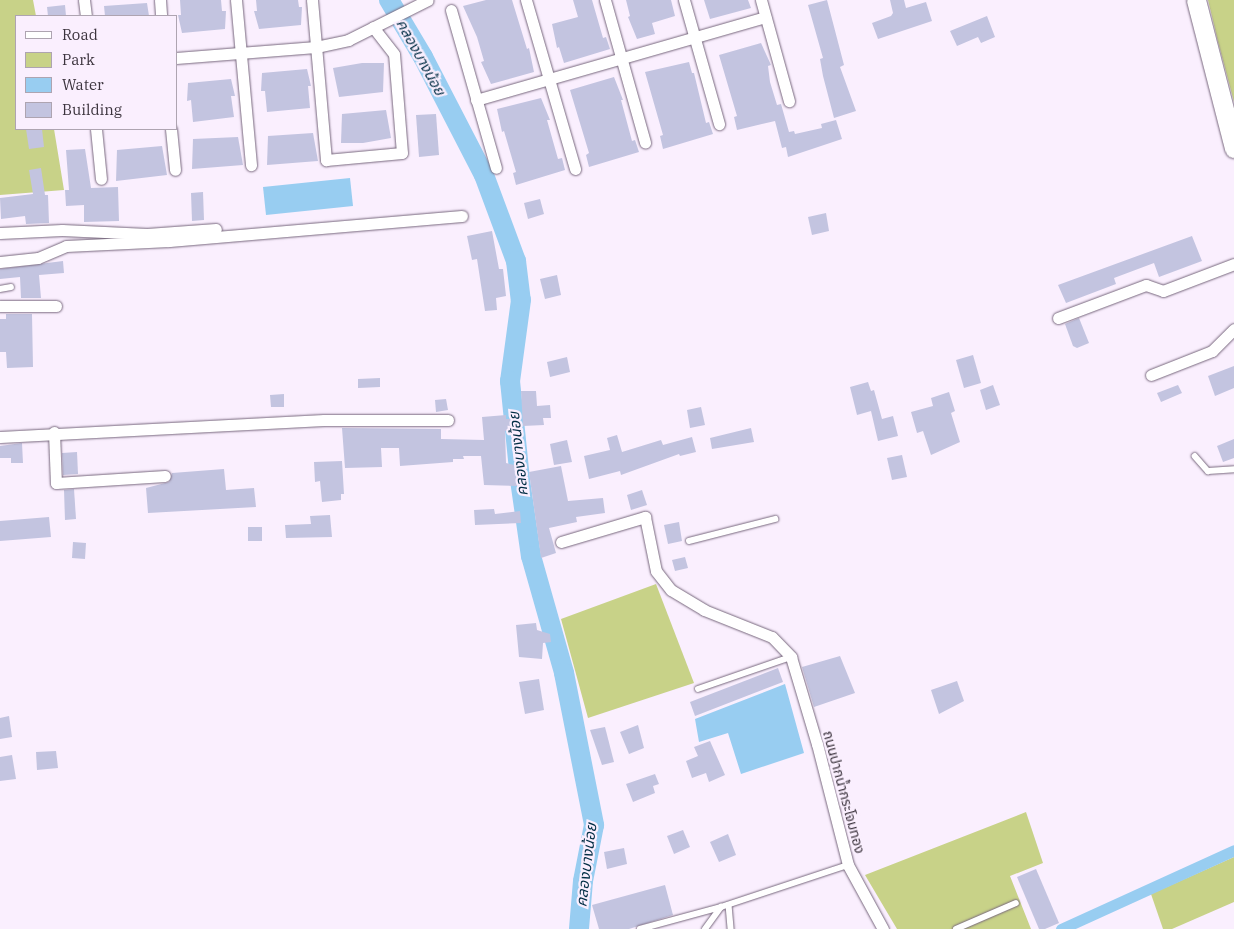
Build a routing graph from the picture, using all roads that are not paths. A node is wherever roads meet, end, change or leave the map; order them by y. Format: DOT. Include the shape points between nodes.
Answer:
graph roads {
  1 [pos="84,0"];
  2 [pos="160,0"];
  3 [pos="236,0"];
  4 [pos="312,0"];
  5 [pos="428,0"];
  6 [pos="526,0"];
  7 [pos="605,0"];
  8 [pos="684,0"];
  9 [pos="761,0"];
  10 [pos="1196,0"];
  11 [pos="451,10"];
  12 [pos="86,15"];
  13 [pos="162,15"];
  14 [pos="765,17"];
  15 [pos="373,27"];
  16 [pos="694,37"];
  17 [pos="316,47"];
  18 [pos="240,53"];
  19 [pos="178,58"];
  20 [pos="621,58"];
  21 [pos="549,78"];
  22 [pos="476,100"];
  23 [pos="789,101"];
  24 [pos="719,124"];
  25 [pos="96,130"];
  26 [pos="171,130"];
  27 [pos="646,142"];
  28 [pos="1234,148"];
  29 [pos="251,165"];
  30 [pos="496,168"];
  31 [pos="574,169"];
  32 [pos="175,170"];
  33 [pos="101,179"];
  34 [pos="462,216"];
  35 [pos="216,229"];
  36 [pos="0,233"];
  37 [pos="0,262"];
  38 [pos="1234,264"];
  39 [pos="11,287"];
  40 [pos="0,288"];
  41 [pos="0,306"];
  42 [pos="56,306"];
  43 [pos="1058,318"];
  44 [pos="1234,330"];
  45 [pos="1151,375"];
  46 [pos="448,420"];
  47 [pos="54,432"];
  48 [pos="0,437"];
  49 [pos="1195,456"];
  50 [pos="1234,468"];
  51 [pos="165,476"];
  52 [pos="775,520"];
  53 [pos="689,541"];
  54 [pos="560,542"];
  55 [pos="791,657"];
  56 [pos="698,689"];
  57 [pos="848,865"];
  58 [pos="1016,903"];
  59 [pos="729,905"];
  60 [pos="721,907"];
  61 [pos="640,929"];
  62 [pos="705,929"];
  63 [pos="731,929"];
  64 [pos="883,929"];
  65 [pos="956,929"];
  1 -- 12 [label="street"];
  2 -- 13 [label="street"];
  3 -- 18 [label="street"];
  4 -- 17 [label="street"];
  5 -- 15 [label="street"];
  6 -- 21 [label="street"];
  7 -- 20 [label="street"];
  8 -- 16 [label="street"];
  9 -- 14 [label="street"];
  10 -- 28 [label="main road"];
  11 -- 22 [label="street"];
  14 -- 16 [label="street"];
  14 -- 23 [label="street"];
  15 -- 17 [label="street" via="348,40"];
  15 -- 17 [label="street" via="394,54 402,153 326,160"];
  16 -- 20 [label="street"];
  16 -- 24 [label="street"];
  17 -- 18 [label="street"];
  18 -- 19 [label="street"];
  18 -- 29 [label="street"];
  20 -- 21 [label="street"];
  20 -- 27 [label="street"];
  21 -- 22 [label="street"];
  21 -- 31 [label="street"];
  22 -- 30 [label="street"];
  25 -- 33 [label="street"];
  26 -- 32 [label="street"];
  34 -- 37 [label="street" via="169,241 66,246 38,258"];
  35 -- 36 [label="street" via="147,234 62,230"];
  38 -- 43 [label="street" via="1163,291 1146,285"];
  39 -- 40 [label="lane"];
  41 -- 42 [label="street"];
  44 -- 45 [label="street" via="1212,351"];
  46 -- 47 [label="street" via="324,420"];
  47 -- 48 [label="street"];
  47 -- 51 [label="street" via="56,484"];
  49 -- 50 [label="lane" via="1208,471"];
  52 -- 53 [label="lane"];
  54 -- 55 [label="street" via="645,517 656,571 672,590 704,610 772,638"];
  55 -- 56 [label="lane"];
  55 -- 57 [label="street, ถนนปากน้ำกระโจมทอง"];
  57 -- 59 [label="lane"];
  57 -- 64 [label="street, ถนนปากน้ำกระโจมทอง"];
  58 -- 65 [label="lane"];
  59 -- 60 [label="lane"];
  59 -- 63 [label="lane"];
  60 -- 61 [label="lane"];
  60 -- 62 [label="lane"];
}
